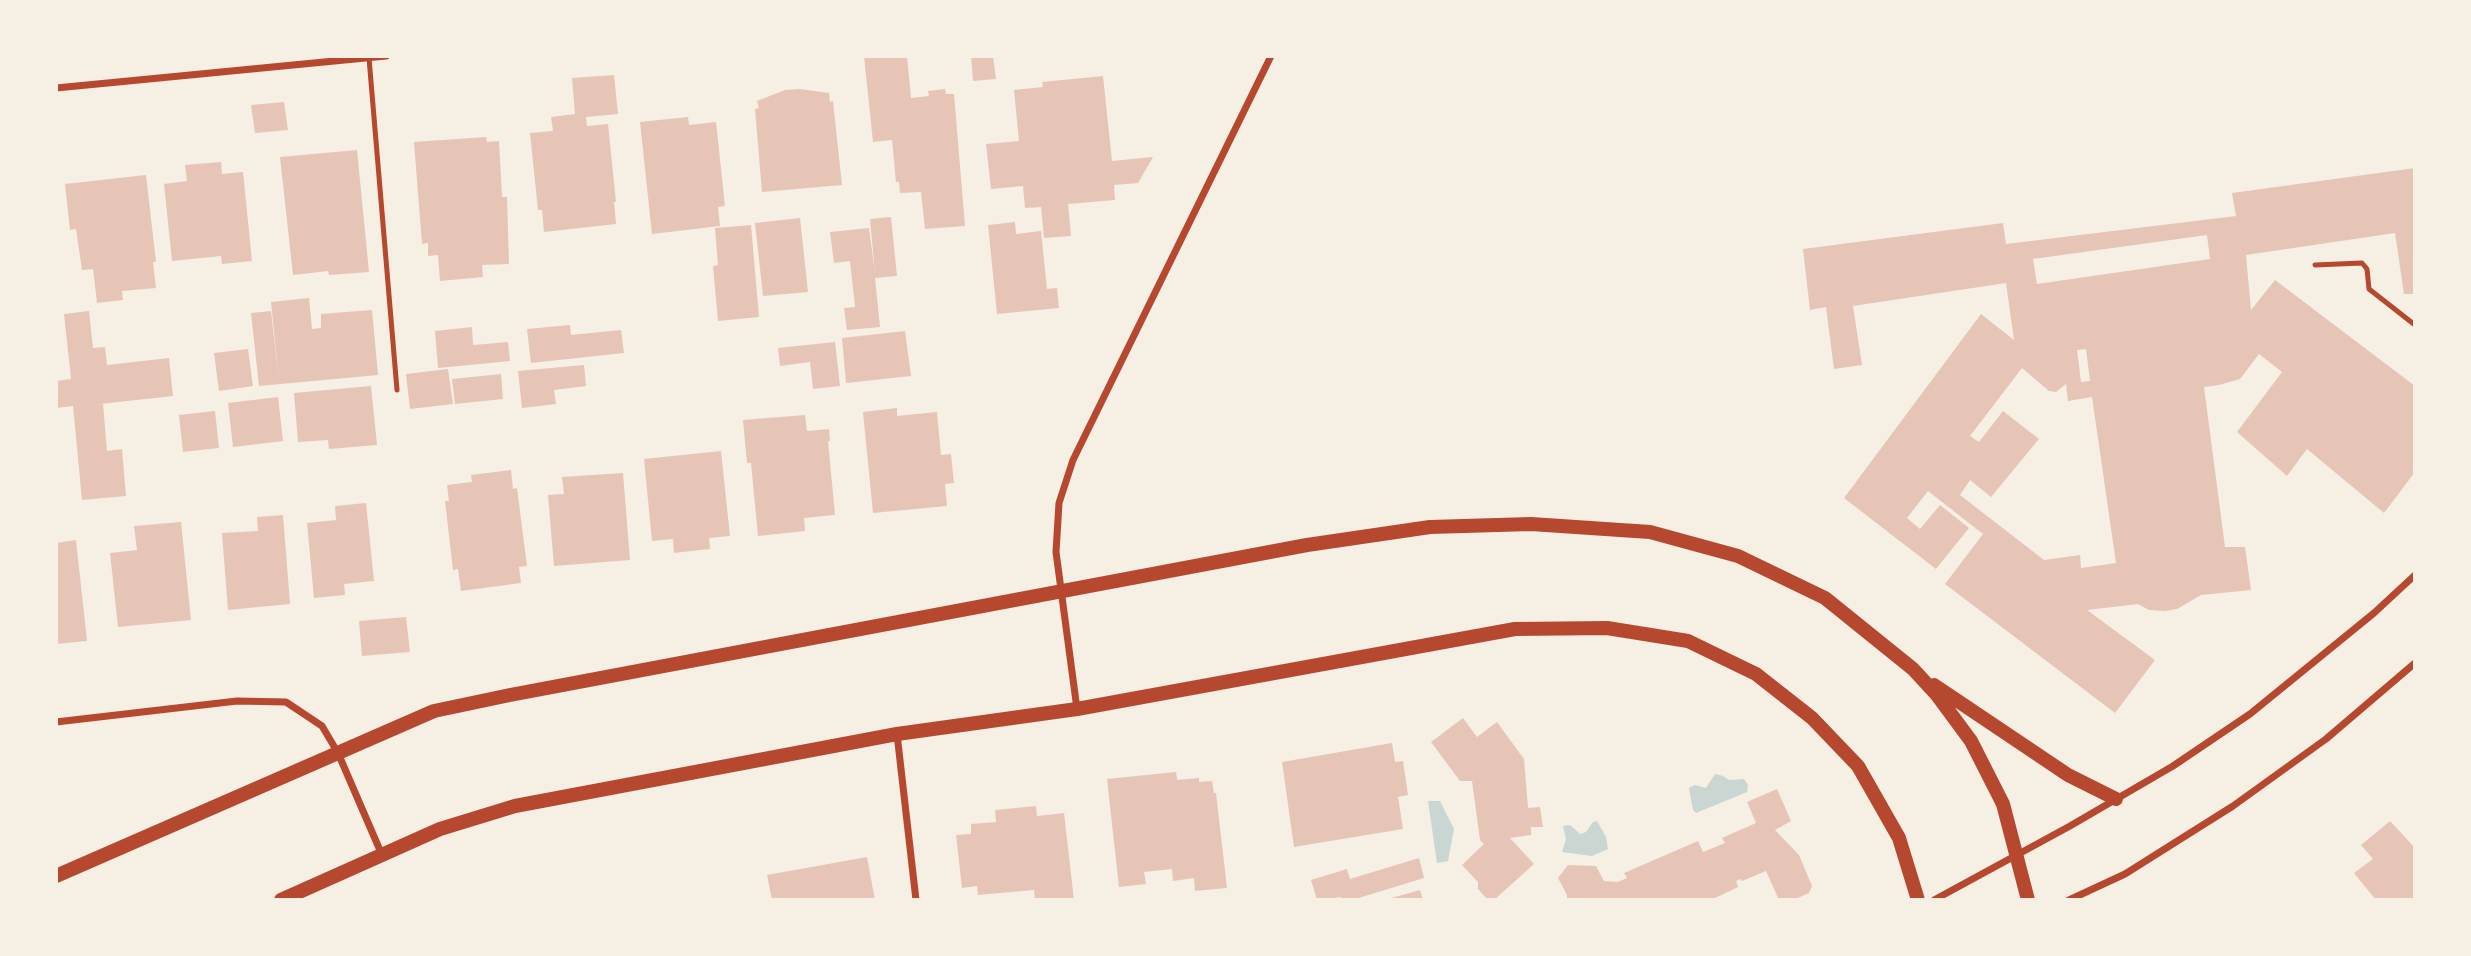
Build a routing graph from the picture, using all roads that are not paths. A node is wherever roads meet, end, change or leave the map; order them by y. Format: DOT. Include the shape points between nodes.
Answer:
graph roads {
  1 [pos="386,56"];
  2 [pos="1271,56"];
  3 [pos="369,57"];
  4 [pos="56,88"];
  5 [pos="2315,265"];
  6 [pos="2415,325"];
  7 [pos="397,390"];
  8 [pos="2415,575"];
  9 [pos="1061,590"];
  10 [pos="2415,663"];
  11 [pos="1913,669"];
  12 [pos="1077,709"];
  13 [pos="56,722"];
  14 [pos="897,734"];
  15 [pos="338,753"];
  16 [pos="2116,799"];
  17 [pos="382,855"];
  18 [pos="2017,855"];
  19 [pos="56,876"];
  20 [pos="281,900"];
  21 [pos="916,900"];
  22 [pos="1918,900"];
  23 [pos="1934,900"];
  24 [pos="2028,900"];
  25 [pos="2069,900"];
  1 -- 3 [label="street"];
  2 -- 9 [label="street" via="1073,460 1059,503 1056,552"];
  3 -- 4 [label="street"];
  3 -- 7 [label="lane"];
  5 -- 6 [label="lane" via="2362,263 2369,289"];
  8 -- 16 [label="street" via="2250,713"];
  9 -- 11 [label="main road" via="1430,527 1531,524 1650,532 1738,556 1825,598"];
  9 -- 12 [label="street"];
  9 -- 15 [label="main road" via="447,709"];
  10 -- 25 [label="street" via="2326,738 2232,806 2125,874"];
  11 -- 16 [label="main road" via="2068,775"];
  11 -- 18 [label="main road" via="1971,741 2003,804"];
  12 -- 14 [label="main road"];
  12 -- 22 [label="main road" via="1515,629 1607,628 1688,641 1756,674 1812,718 1858,766 1899,838"];
  13 -- 15 [label="street" via="237,701 286,702 322,726"];
  14 -- 17 [label="main road" via="515,806 440,829"];
  14 -- 21 [label="street"];
  15 -- 17 [label="street"];
  15 -- 19 [label="main road"];
  16 -- 18 [label="street"];
  17 -- 20 [label="main road"];
  18 -- 23 [label="street"];
  18 -- 24 [label="main road"];
}
